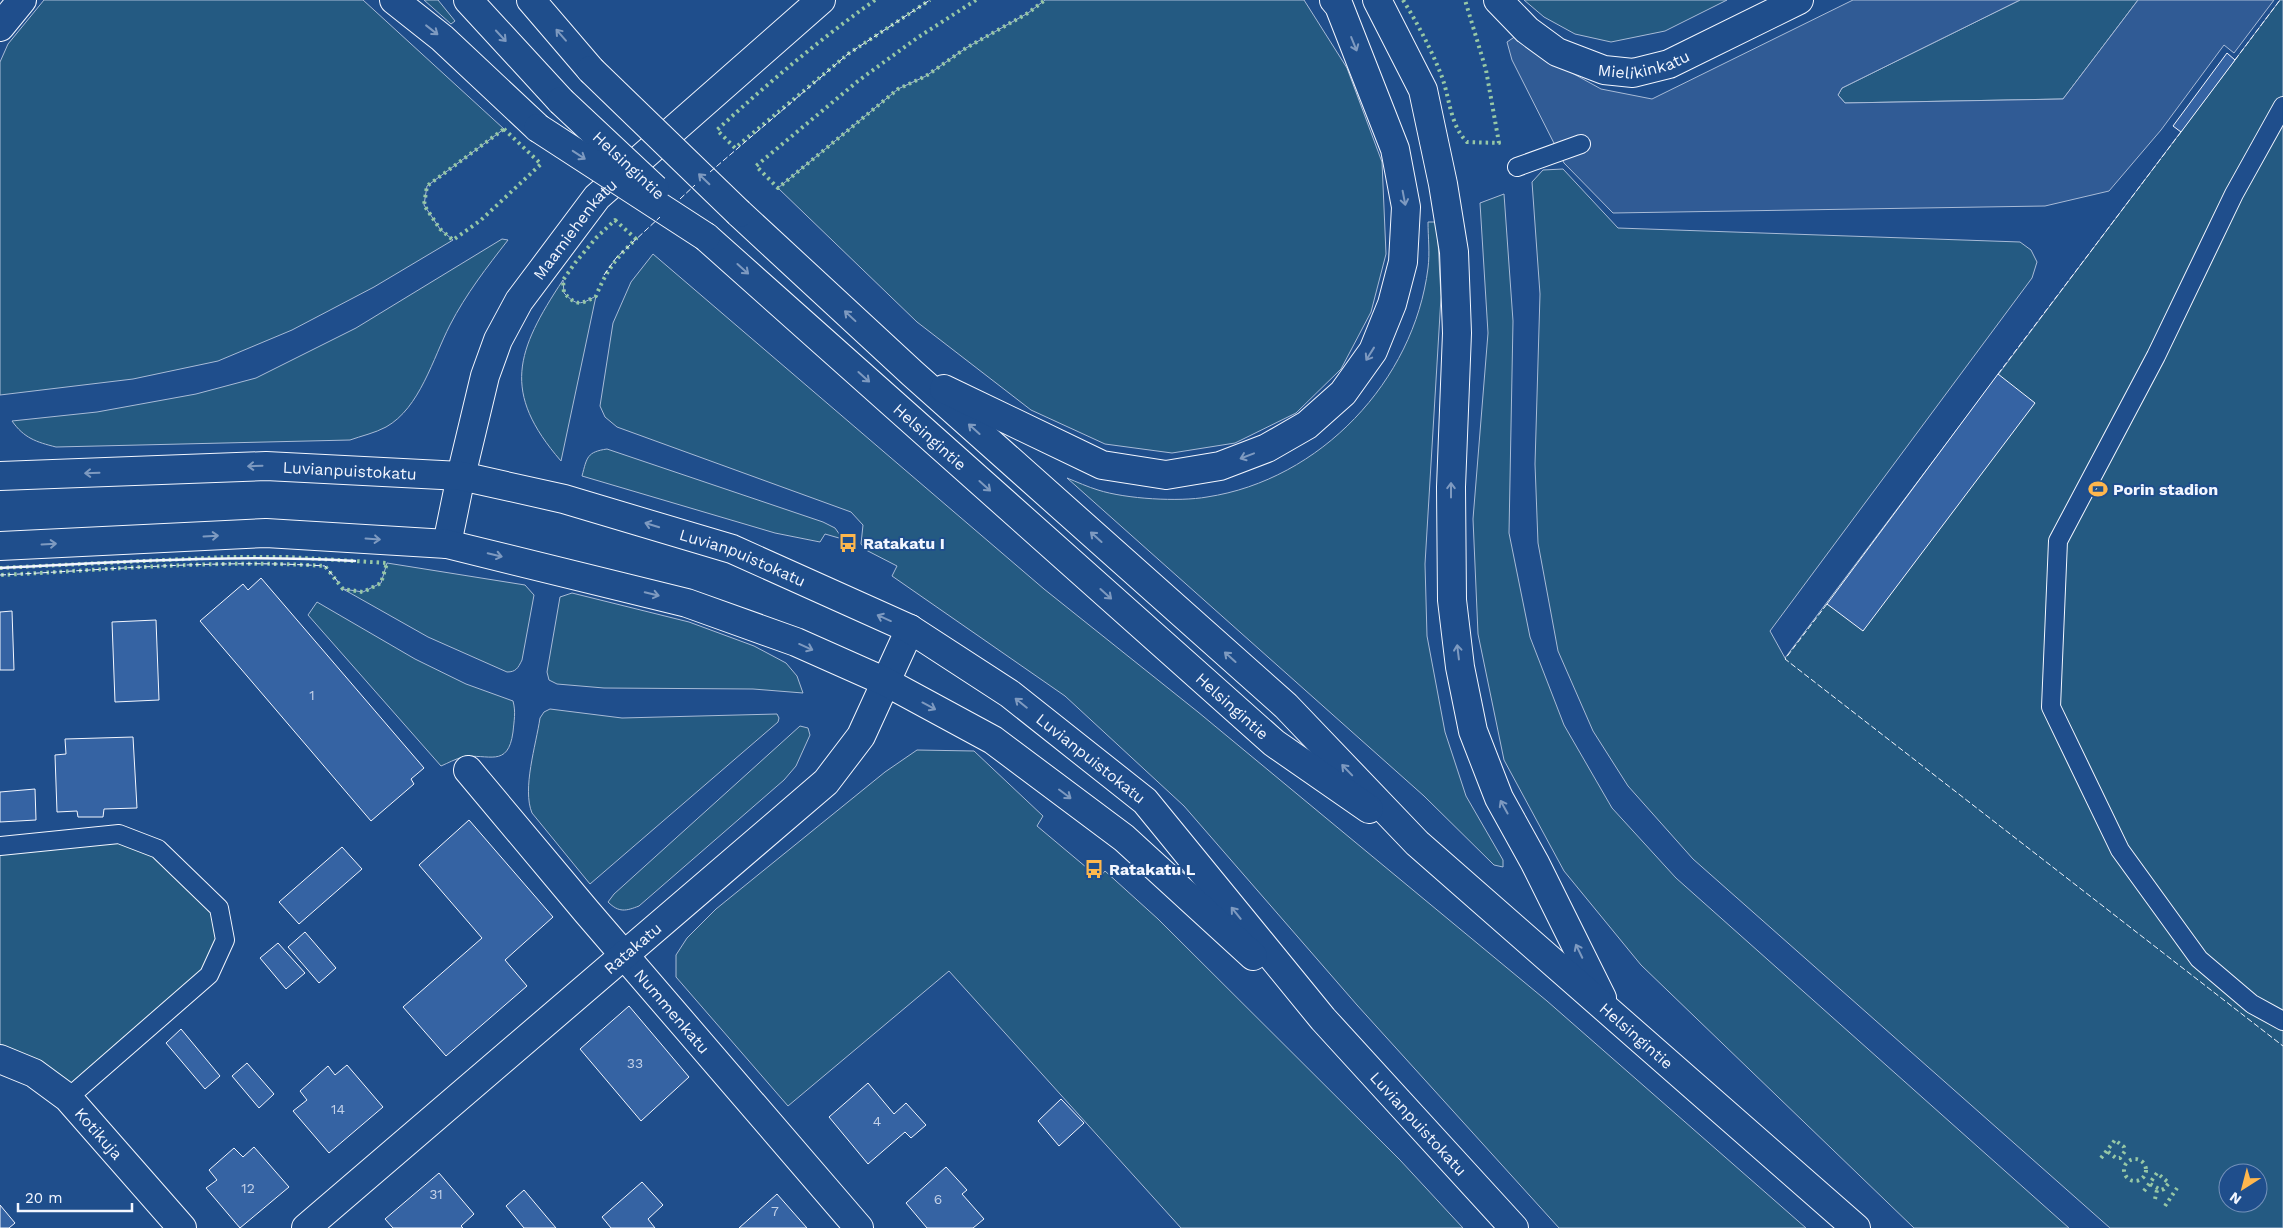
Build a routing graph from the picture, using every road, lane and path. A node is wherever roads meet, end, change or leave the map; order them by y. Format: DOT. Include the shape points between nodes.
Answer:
graph roads {
  1 [pos="22,0"];
  2 [pos="394,0"];
  3 [pos="468,0"];
  4 [pos="531,0"];
  5 [pos="821,0"];
  6 [pos="1334,0"];
  7 [pos="1376,0"];
  8 [pos="1498,0"];
  9 [pos="1799,0"];
  10 [pos="0,27"];
  11 [pos="2283,106"];
  12 [pos="1581,144"];
  13 [pos="1517,167"];
  14 [pos="706,236"];
  15 [pos="912,373"];
  16 [pos="0,476"];
  17 [pos="460,476"];
  18 [pos="447,544"];
  19 [pos="0,546"];
  20 [pos="910,630"];
  21 [pos="886,682"];
  22 [pos="468,770"];
  23 [pos="1417,843"];
  24 [pos="0,846"];
  25 [pos="625,955"];
  26 [pos="1608,1011"];
  27 [pos="1323,1019"];
  28 [pos="2283,1021"];
  29 [pos="0,1059"];
  30 [pos="68,1098"];
  31 [pos="182,1228"];
  32 [pos="306,1228"];
  33 [pos="859,1228"];
  34 [pos="1514,1228"];
  35 [pos="1856,1228"];
  1 -- 10 [label="main road"];
  2 -- 14 [label="main road, one-way, bridge" via="442,38 538,128"];
  3 -- 14 [label="main road, Helsingintie, one-way, bridge" via="561,101"];
  15 -- 4 [label="main road, Helsingintie, one-way, bridge" via="591,70"];
  5 -- 17 [label="main road, Maamiehenkatu" via="597,197 519,301 498,340"];
  6 -- 15 [label="main road, one-way" via="1375,94 1395,150 1406,207 1403,262 1392,304 1372,351 1343,393 1307,425 1267,448 1220,466 1166,476 1102,465"];
  26 -- 7 [label="main road, one-way" via="1535,862 1498,798 1473,731 1460,667 1452,600 1451,487 1458,332 1454,252 1444,184 1423,90"];
  8 -- 9 [label="main road, Mielikinkatu" via="1527,30 1558,52 1604,70 1633,74 1669,64"];
  11 -- 28 [label="lane" via="2234,194 2156,356 2058,541 2051,707 2120,850 2199,959 2252,1004"];
  12 -- 13 [label="lane"];
  14 -- 23 [label="main road, Helsingintie, one-way" via="1274,743"];
  23 -- 15 [label="main road, Helsingintie, one-way" via="1286,706"];
  17 -- 16 [label="main road, Luvianpuistokatu, one-way" via="266,466"];
  17 -- 18 [label="main road, Maamiehenkatu"];
  20 -- 17 [label="main road, Luvianpuistokatu, one-way" via="732,549 564,499"];
  19 -- 18 [label="main road, Luvianpuistokatu, one-way" via="266,533"];
  18 -- 21 [label="main road, Luvianpuistokatu, one-way" via="687,603 796,642"];
  20 -- 21 [label="main road, Ratakatu"];
  27 -- 20 [label="main road, Luvianpuistokatu, one-way" via="1145,801 1010,694"];
  21 -- 25 [label="main road, Ratakatu" via="861,736 826,782"];
  21 -- 27 [label="main road, Luvianpuistokatu, one-way" via="993,740 1124,838"];
  22 -- 25 [label="main road, Nummenkatu"];
  23 -- 26 [label="main road, Helsingintie"];
  24 -- 30 [label="lane" via="119,834 158,849 219,908 225,940 209,975"];
  25 -- 32 [label="main road, Ratakatu"];
  25 -- 33 [label="main road, Nummenkatu"];
  26 -- 35 [label="main road, Helsingintie"];
  27 -- 34 [label="main road, Luvianpuistokatu"];
  29 -- 30 [label="main road, Kotikuja" via="34,1073"];
  30 -- 31 [label="main road, Kotikuja"];
}
